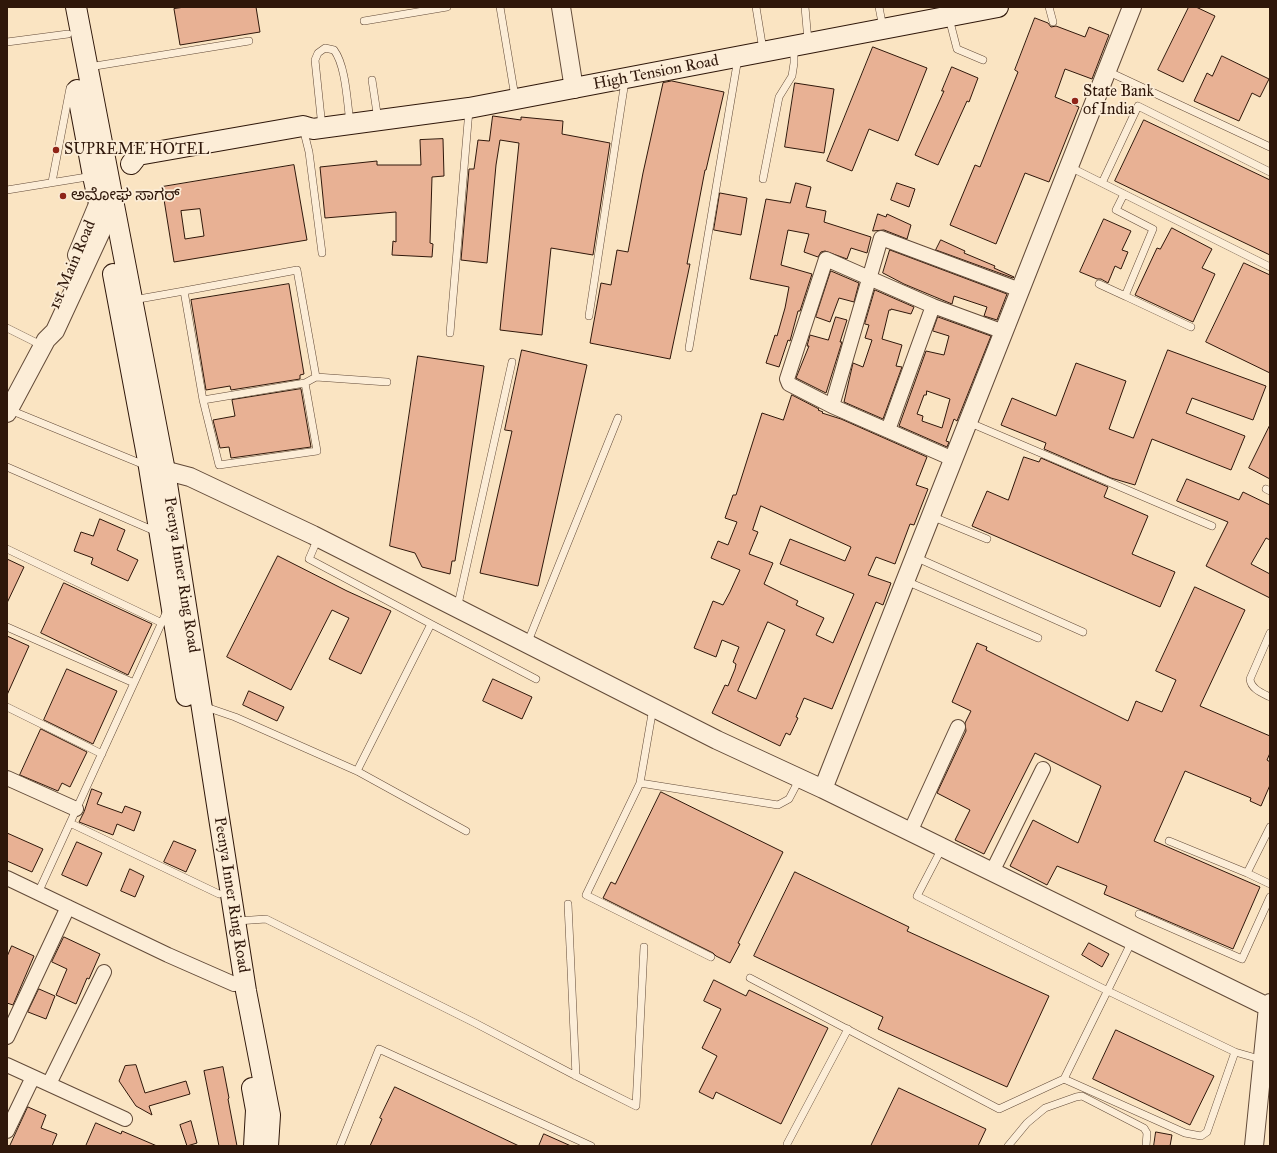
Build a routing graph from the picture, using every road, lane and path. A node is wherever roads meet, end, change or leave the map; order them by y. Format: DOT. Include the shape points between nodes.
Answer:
graph roads {
  1 [pos="63,7"];
  2 [pos="76,7"];
  3 [pos="447,7"];
  4 [pos="500,7"];
  5 [pos="561,7"];
  6 [pos="756,7"];
  7 [pos="805,7"];
  8 [pos="879,7"];
  9 [pos="998,7"];
  10 [pos="1049,7"];
  11 [pos="1132,7"];
  12 [pos="948,16"];
  13 [pos="364,21"];
  14 [pos="1053,22"];
  15 [pos="883,29"];
  16 [pos="68,34"];
  17 [pos="249,41"];
  18 [pos="7,42"];
  19 [pos="801,45"];
  20 [pos="763,52"];
  21 [pos="738,58"];
  22 [pos="983,60"];
  23 [pos="87,68"];
  24 [pos="1106,71"];
  25 [pos="625,79"];
  26 [pos="372,80"];
  27 [pos="76,84"];
  28 [pos="574,89"];
  29 [pos="516,99"];
  30 [pos="469,108"];
  31 [pos="378,120"];
  32 [pos="350,124"];
  33 [pos="313,131"];
  34 [pos="1270,147"];
  35 [pos="1069,166"];
  36 [pos="1270,172"];
  37 [pos="100,173"];
  38 [pos="764,179"];
  39 [pos="52,182"];
  40 [pos="1102,183"];
  41 [pos="7,190"];
  42 [pos="1124,194"];
  43 [pos="106,200"];
  44 [pos="110,222"];
  45 [pos="322,253"];
  46 [pos="1270,267"];
  47 [pos="868,278"];
  48 [pos="1099,284"];
  49 [pos="1020,290"];
  50 [pos="184,291"];
  51 [pos="1125,296"];
  52 [pos="132,300"];
  53 [pos="933,306"];
  54 [pos="589,316"];
  55 [pos="1191,327"];
  56 [pos="7,328"];
  57 [pos="1004,332"];
  58 [pos="450,333"];
  59 [pos="44,343"];
  60 [pos="689,348"];
  61 [pos="512,362"];
  62 [pos="316,377"];
  63 [pos="387,382"];
  64 [pos="305,383"];
  65 [pos="203,400"];
  66 [pos="832,406"];
  67 [pos="8,411"];
  68 [pos="618,418"];
  69 [pos="968,422"];
  70 [pos="888,430"];
  71 [pos="953,459"];
  72 [pos="7,467"];
  73 [pos="157,469"];
  74 [pos="160,490"];
  75 [pos="931,516"];
  76 [pos="1212,526"];
  77 [pos="160,533"];
  78 [pos="318,538"];
  79 [pos="987,539"];
  80 [pos="7,549"];
  81 [pos="914,557"];
  82 [pos="906,581"];
  83 [pos="171,603"];
  84 [pos="457,609"];
  85 [pos="162,623"];
  86 [pos="431,624"];
  87 [pos="7,627"];
  88 [pos="1083,632"];
  89 [pos="1270,633"];
  90 [pos="1038,638"];
  91 [pos="527,644"];
  92 [pos="536,679"];
  93 [pos="134,683"];
  94 [pos="1270,697"];
  95 [pos="202,706"];
  96 [pos="7,707"];
  97 [pos="653,708"];
  98 [pos="958,727"];
  99 [pos="102,754"];
  100 [pos="1043,769"];
  101 [pos="357,772"];
  102 [pos="7,778"];
  103 [pos="800,778"];
  104 [pos="640,783"];
  105 [pos="823,789"];
  106 [pos="76,809"];
  107 [pos="70,823"];
  108 [pos="1270,827"];
  109 [pos="466,831"];
  110 [pos="910,832"];
  111 [pos="1169,841"];
  112 [pos="942,848"];
  113 [pos="992,872"];
  114 [pos="1247,873"];
  115 [pos="7,878"];
  116 [pos="1270,884"];
  117 [pos="38,893"];
  118 [pos="219,894"];
  119 [pos="1270,896"];
  120 [pos="568,904"];
  121 [pos="68,907"];
  122 [pos="1139,914"];
  123 [pos="236,921"];
  124 [pos="1132,941"];
  125 [pos="644,947"];
  126 [pos="711,957"];
  127 [pos="104,972"];
  128 [pos="750,978"];
  129 [pos="234,984"];
  130 [pos="1108,991"];
  131 [pos="1269,1006"];
  132 [pos="848,1029"];
  133 [pos="7,1037"];
  134 [pos="1235,1052"];
  135 [pos="1263,1060"];
  136 [pos="7,1065"];
  137 [pos="33,1076"];
  138 [pos="576,1076"];
  139 [pos="1064,1079"];
  140 [pos="49,1084"];
  141 [pos="125,1119"];
  142 [pos="7,1131"];
  143 [pos="254,1146"];
  144 [pos="268,1146"];
  145 [pos="340,1146"];
  146 [pos="591,1146"];
  147 [pos="787,1146"];
  148 [pos="1008,1146"];
  149 [pos="1146,1146"];
  150 [pos="1254,1146"];
  1 -- 16 [label="main road, Peenya Inner Ring Road"];
  2 -- 23 [label="main road, Peenya Inner Ring Road"];
  3 -- 13 [label="lane"];
  4 -- 29 [label="lane"];
  5 -- 28 [label="street"];
  6 -- 20 [label="lane"];
  7 -- 19 [label="lane"];
  8 -- 15 [label="lane"];
  9 -- 12 [label="main road, High Tension Road"];
  10 -- 14 [label="lane"];
  11 -- 24 [label="street"];
  12 -- 15 [label="main road, High Tension Road"];
  12 -- 22 [label="lane" via="957,49"];
  15 -- 19 [label="main road, High Tension Road"];
  16 -- 18 [label="lane"];
  16 -- 27 [label="main road, Peenya Inner Ring Road"];
  17 -- 23 [label="lane"];
  19 -- 20 [label="main road, High Tension Road"];
  19 -- 38 [label="lane" via="792,76 779,97"];
  20 -- 21 [label="main road, High Tension Road"];
  21 -- 25 [label="main road, High Tension Road"];
  21 -- 60 [label="lane"];
  23 -- 37 [label="main road, Peenya Inner Ring Road"];
  24 -- 34 [label="lane"];
  24 -- 35 [label="street"];
  25 -- 28 [label="main road, High Tension Road"];
  25 -- 54 [label="lane"];
  26 -- 31 [label="lane"];
  27 -- 37 [label="main road, Peenya Inner Ring Road"];
  27 -- 39 [label="lane" via="69,90"];
  28 -- 29 [label="main road, High Tension Road"];
  29 -- 30 [label="main road, High Tension Road"];
  30 -- 31 [label="main road, High Tension Road"];
  30 -- 58 [label="lane"];
  31 -- 32 [label="main road, High Tension Road"];
  32 -- 33 [label="main road, High Tension Road"];
  32 -- 33 [label="lane" via="339,57 334,50 324,48 314,60"];
  33 -- 37 [label="main road, High Tension Road" via="303,126 138,155 130,164"];
  33 -- 45 [label="lane" via="309,152"];
  35 -- 40 [label="lane"];
  35 -- 49 [label="street"];
  36 -- 40 [label="lane" via="1138,106"];
  37 -- 39 [label="lane"];
  37 -- 43 [label="main road, Peenya Inner Ring Road"];
  39 -- 41 [label="lane"];
  40 -- 42 [label="lane"];
  42 -- 46 [label="lane"];
  42 -- 51 [label="lane" via="1116,210 1153,229"];
  43 -- 44 [label="main road, Peenya Inner Ring Road"];
  43 -- 59 [label="street, 1st Main Road" via="46,327"];
  44 -- 52 [label="main road, Peenya Inner Ring Road"];
  44 -- 59 [label="street, 1st Main Road" via="55,331"];
  44 -- 73 [label="main road, Peenya Inner Ring Road"];
  47 -- 49 [label="street" via="881,238"];
  47 -- 53 [label="street"];
  47 -- 66 [label="street"];
  47 -- 66 [label="street" via="826,259 787,379 789,384"];
  48 -- 51 [label="lane"];
  49 -- 57 [label="street"];
  50 -- 52 [label="lane"];
  50 -- 62 [label="lane" via="297,270"];
  50 -- 65 [label="lane"];
  51 -- 55 [label="lane"];
  52 -- 73 [label="main road, Peenya Inner Ring Road"];
  53 -- 57 [label="street"];
  53 -- 70 [label="street"];
  56 -- 59 [label="lane"];
  57 -- 69 [label="street"];
  59 -- 67 [label="street, 1st Main Road"];
  61 -- 84 [label="lane"];
  62 -- 63 [label="lane"];
  62 -- 64 [label="lane"];
  64 -- 65 [label="lane"];
  64 -- 65 [label="lane" via="317,451 219,465"];
  66 -- 70 [label="street"];
  67 -- 73 [label="lane"];
  68 -- 91 [label="lane"];
  69 -- 71 [label="street"];
  69 -- 76 [label="lane"];
  70 -- 71 [label="street"];
  71 -- 75 [label="street"];
  72 -- 77 [label="lane"];
  73 -- 74 [label="main road, Peenya Inner Ring Road"];
  73 -- 78 [label="street" via="190,477"];
  74 -- 77 [label="main road, Peenya Inner Ring Road"];
  74 -- 95 [label="main road, Peenya Inner Ring Road"];
  75 -- 79 [label="lane"];
  75 -- 81 [label="street"];
  77 -- 83 [label="main road, Peenya Inner Ring Road"];
  78 -- 84 [label="street"];
  78 -- 86 [label="lane" via="309,559"];
  80 -- 85 [label="lane"];
  81 -- 82 [label="street"];
  81 -- 88 [label="lane"];
  82 -- 90 [label="lane"];
  82 -- 105 [label="street"];
  83 -- 85 [label="lane"];
  83 -- 118 [label="main road, Peenya Inner Ring Road"];
  84 -- 91 [label="street"];
  85 -- 93 [label="lane"];
  86 -- 92 [label="lane"];
  86 -- 101 [label="lane"];
  87 -- 93 [label="lane"];
  89 -- 94 [label="lane" via="1250,679 1254,688"];
  91 -- 97 [label="street"];
  93 -- 99 [label="lane"];
  95 -- 101 [label="lane" via="242,720"];
  95 -- 123 [label="main road, Peenya Inner Ring Road"];
  96 -- 99 [label="lane"];
  97 -- 103 [label="street"];
  97 -- 104 [label="lane"];
  98 -- 110 [label="street"];
  99 -- 106 [label="lane"];
  100 -- 113 [label="street"];
  101 -- 109 [label="lane"];
  102 -- 106 [label="street"];
  103 -- 104 [label="lane" via="789,799 778,805"];
  103 -- 105 [label="street"];
  104 -- 126 [label="lane" via="586,894"];
  105 -- 110 [label="street"];
  106 -- 107 [label="lane"];
  107 -- 117 [label="lane"];
  107 -- 118 [label="lane"];
  108 -- 114 [label="lane"];
  110 -- 112 [label="street"];
  111 -- 114 [label="lane"];
  112 -- 113 [label="street"];
  112 -- 130 [label="lane" via="917,896"];
  113 -- 124 [label="street"];
  114 -- 116 [label="lane"];
  115 -- 117 [label="street"];
  117 -- 121 [label="street"];
  118 -- 129 [label="main road, Peenya Inner Ring Road"];
  119 -- 122 [label="lane" via="1242,959"];
  120 -- 138 [label="lane"];
  121 -- 129 [label="street"];
  121 -- 133 [label="street"];
  123 -- 138 [label="lane" via="266,918"];
  123 -- 144 [label="main road, Peenya Inner Ring Road" via="246,991 270,1115"];
  124 -- 130 [label="lane"];
  124 -- 131 [label="street"];
  125 -- 138 [label="lane" via="636,1106"];
  127 -- 140 [label="street"];
  128 -- 132 [label="lane"];
  129 -- 143 [label="main road, Peenya Inner Ring Road" via="256,1110"];
  130 -- 134 [label="lane"];
  130 -- 139 [label="lane"];
  131 -- 135 [label="street"];
  132 -- 139 [label="lane" via="1000,1109"];
  132 -- 147 [label="lane"];
  134 -- 135 [label="lane"];
  134 -- 139 [label="lane" via="1207,1132 1201,1136 1185,1133"];
  135 -- 150 [label="street"];
  136 -- 137 [label="street"];
  137 -- 140 [label="street"];
  137 -- 142 [label="street"];
  140 -- 141 [label="street"];
  145 -- 146 [label="lane" via="379,1049"];
  148 -- 149 [label="lane" via="1027,1123 1045,1108 1069,1098 1082,1096 1144,1128 1147,1133"];
}
